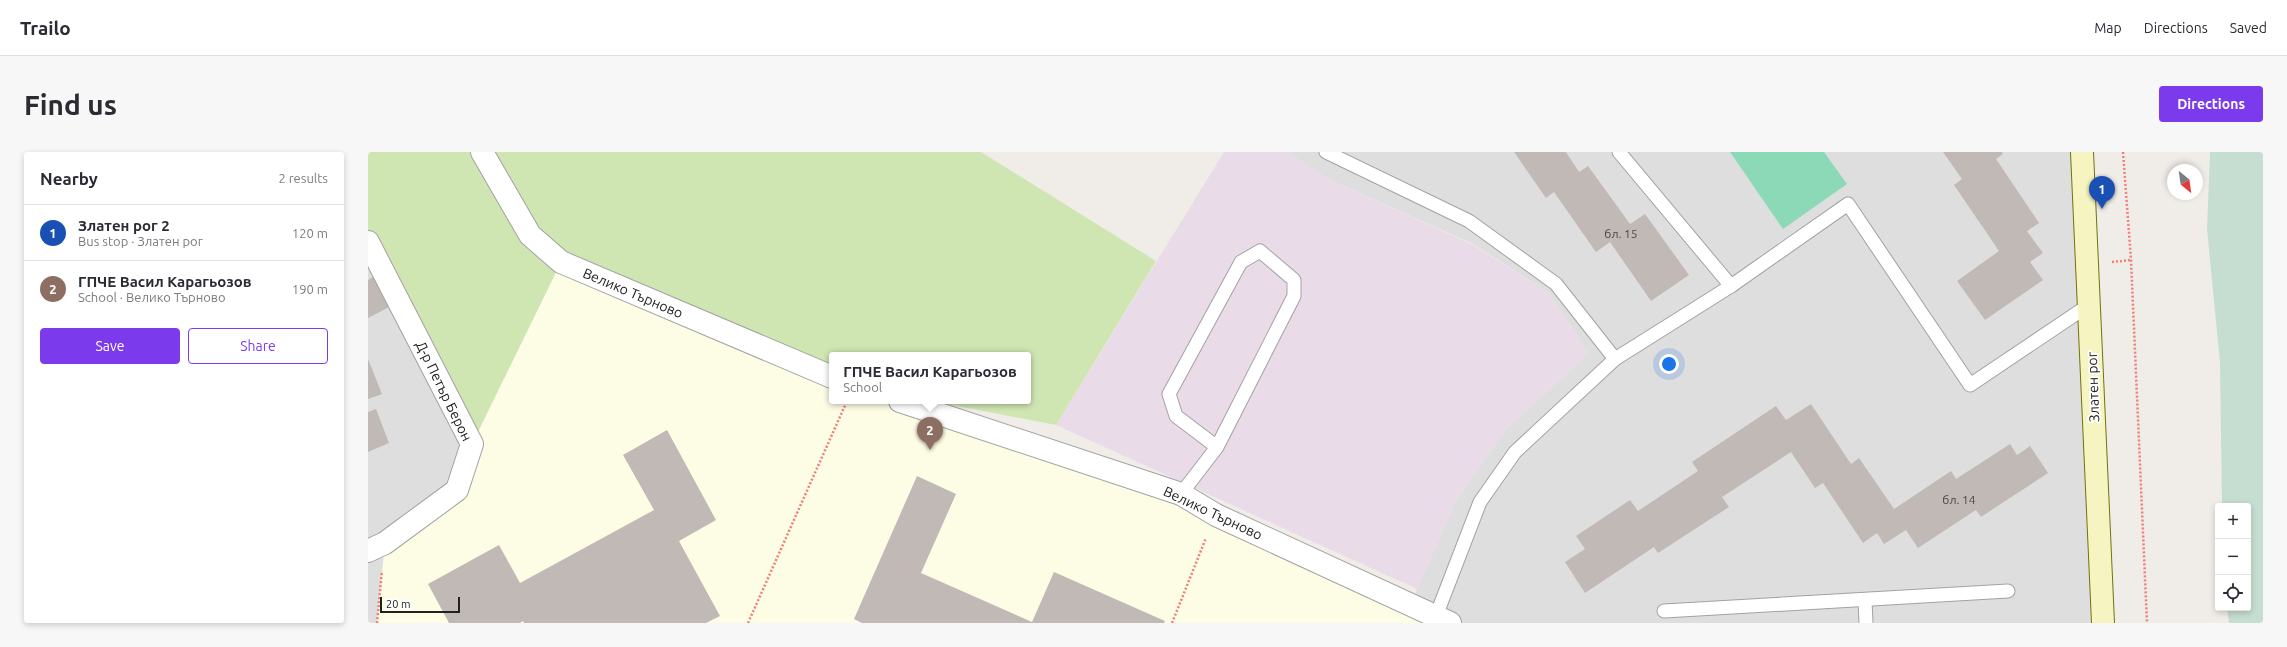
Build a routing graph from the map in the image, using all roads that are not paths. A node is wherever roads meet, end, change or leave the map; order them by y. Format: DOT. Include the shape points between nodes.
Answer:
graph roads {
  1 [pos="482,152"];
  2 [pos="1326,152"];
  3 [pos="1619,152"];
  4 [pos="2082,152"];
  5 [pos="368,242"];
  6 [pos="1731,286"];
  7 [pos="2089,305"];
  8 [pos="1615,359"];
  9 [pos="829,376"];
  10 [pos="909,404"];
  11 [pos="1217,447"];
  12 [pos="1181,494"];
  13 [pos="376,547"];
  14 [pos="2008,591"];
  15 [pos="1865,600"];
  16 [pos="1664,611"];
  17 [pos="1440,621"];
  18 [pos="1866,623"];
  19 [pos="2103,623"];
  1 -- 9 [label="street, Велико Търново" via="530,235 561,262"];
  2 -- 8 [label="lane" via="1470,221 1556,284"];
  3 -- 6 [label="lane"];
  4 -- 7 [label="street, Златен рог"];
  5 -- 13 [label="street, Д-р Петър Берон" via="472,444 457,490"];
  6 -- 7 [label="lane" via="1848,204 1970,385"];
  6 -- 8 [label="lane"];
  7 -- 19 [label="street, Златен рог"];
  8 -- 17 [label="lane" via="1515,452 1480,502"];
  10 -- 12 [label="street, Велико Търново"];
  11 -- 11 [label="lane" via="1176,416 1169,394 1241,262 1260,251 1294,280 1294,296"];
  11 -- 12 [label="lane"];
  12 -- 17 [label="street, Велико Търново" via="1216,515"];
  14 -- 15 [label="lane"];
  15 -- 16 [label="lane"];
  15 -- 18 [label="lane"];
}
